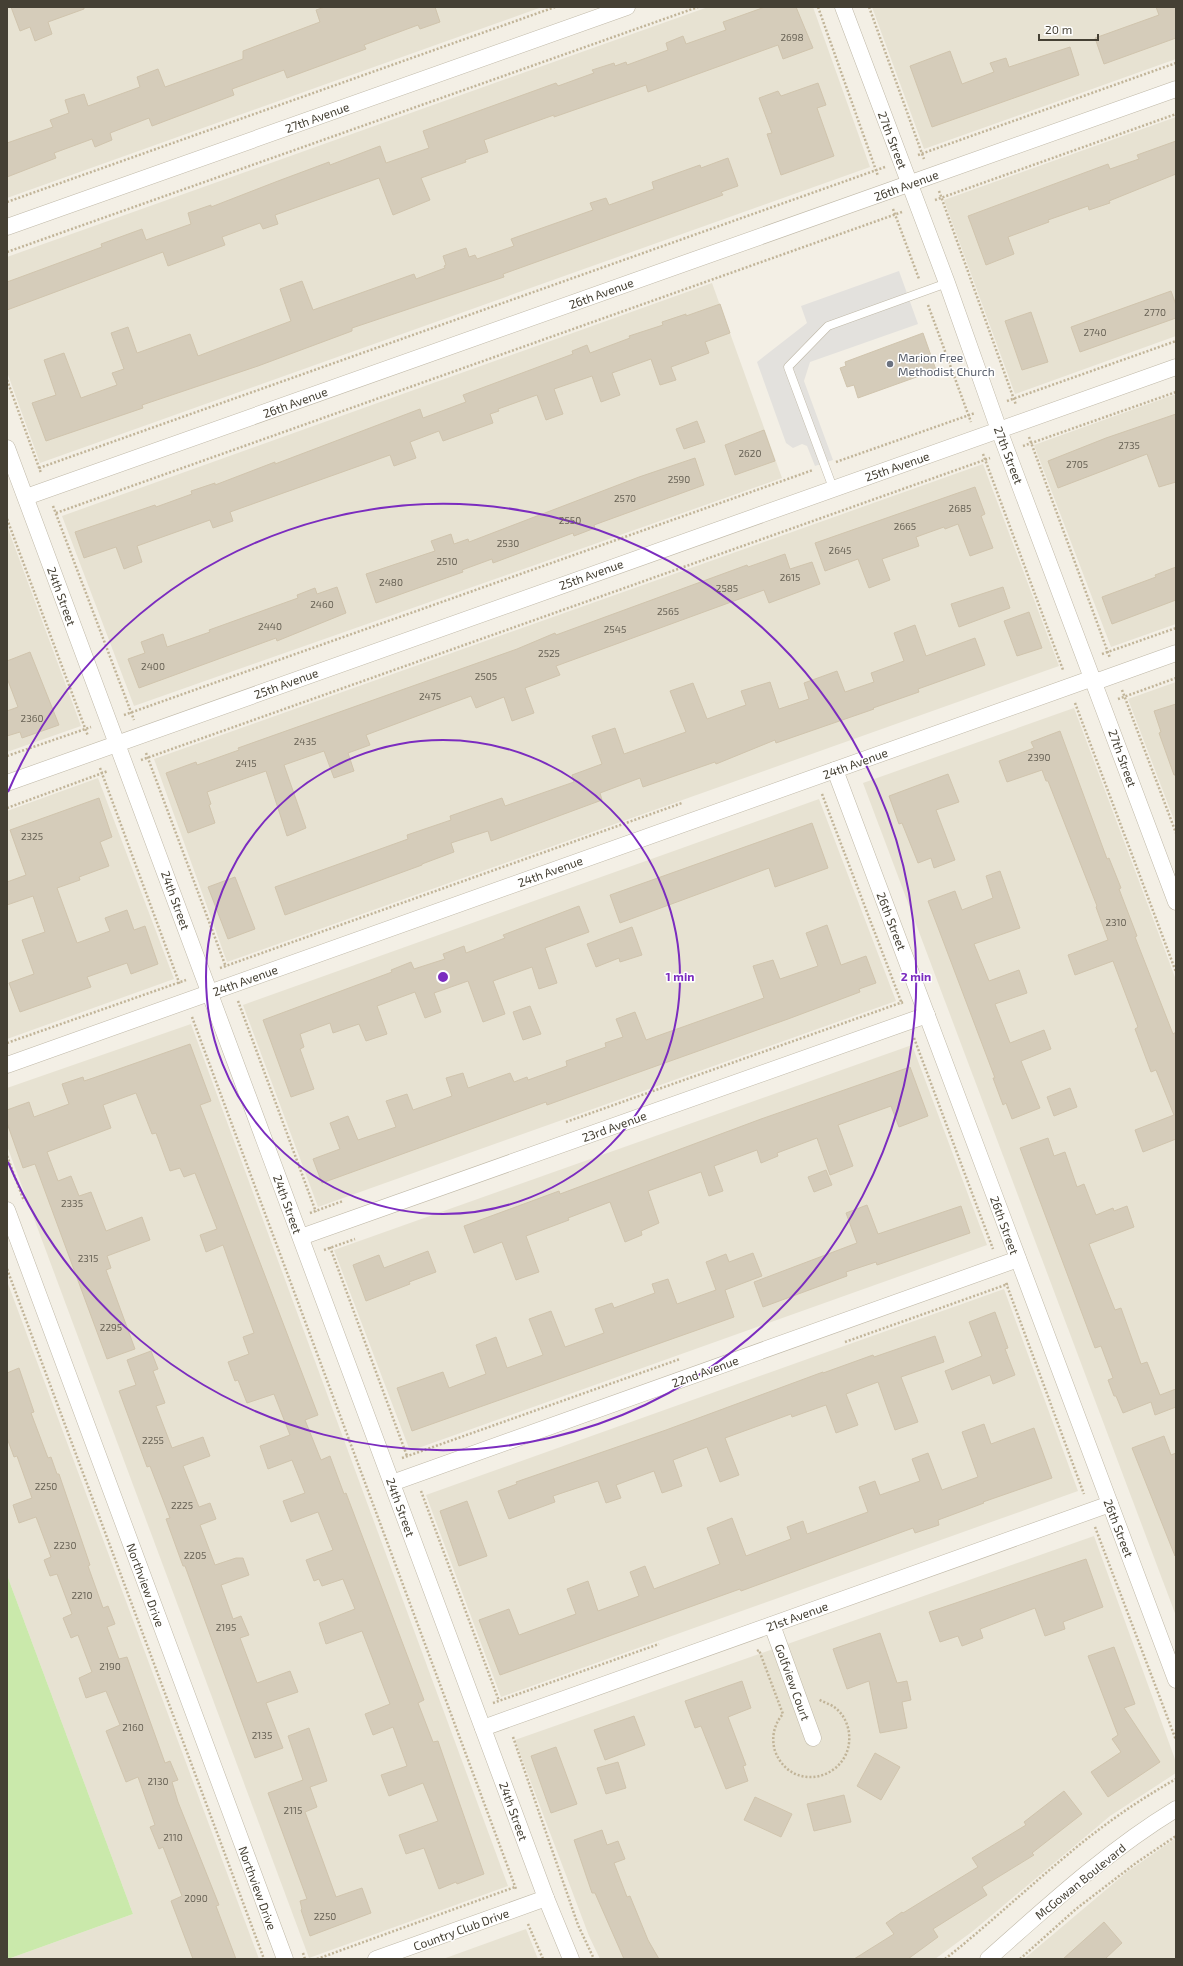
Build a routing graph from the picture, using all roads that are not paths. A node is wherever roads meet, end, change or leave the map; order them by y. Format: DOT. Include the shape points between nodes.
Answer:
graph roads {
  1 [pos="627,7"];
  2 [pos="842,7"];
  3 [pos="1176,89"];
  4 [pos="910,184"];
  5 [pos="7,227"];
  6 [pos="947,283"];
  7 [pos="1176,367"];
  8 [pos="999,430"];
  9 [pos="7,448"];
  10 [pos="833,488"];
  11 [pos="26,498"];
  12 [pos="1176,653"];
  13 [pos="1094,680"];
  14 [pos="117,743"];
  15 [pos="835,770"];
  16 [pos="7,783"];
  17 [pos="1176,902"];
  18 [pos="210,992"];
  19 [pos="927,1015"];
  20 [pos="7,1065"];
  21 [pos="7,1210"];
  22 [pos="301,1237"];
  23 [pos="1018,1259"];
  24 [pos="392,1483"];
  25 [pos="1110,1504"];
  26 [pos="772,1625"];
  27 [pos="1176,1680"];
  28 [pos="483,1728"];
  29 [pos="814,1738"];
  30 [pos="1176,1809"];
  31 [pos="546,1898"];
  32 [pos="285,1959"];
  33 [pos="376,1959"];
  34 [pos="571,1959"];
  35 [pos="988,1959"];
  1 -- 5 [label="street, 27th Avenue"];
  2 -- 4 [label="street, 27th Street"];
  3 -- 4 [label="street, 26th Avenue"];
  4 -- 6 [label="street, 27th Street"];
  4 -- 11 [label="street, 26th Avenue"];
  6 -- 8 [label="street, 27th Street"];
  6 -- 10 [label="lane" via="828,326 788,367"];
  7 -- 8 [label="street, 25th Avenue"];
  8 -- 10 [label="street, 25th Avenue"];
  8 -- 13 [label="street, 27th Street"];
  9 -- 11 [label="street, 24th Street"];
  10 -- 14 [label="street, 25th Avenue"];
  11 -- 14 [label="street, 24th Street"];
  12 -- 13 [label="street, 24th Avenue"];
  13 -- 15 [label="street, 24th Avenue"];
  13 -- 17 [label="street, 27th Street"];
  14 -- 16 [label="street, 25th Avenue"];
  14 -- 18 [label="street, 24th Street"];
  15 -- 18 [label="street, 24th Avenue"];
  15 -- 19 [label="street, 26th Street"];
  18 -- 20 [label="street, 24th Avenue"];
  18 -- 22 [label="street, 24th Street"];
  19 -- 22 [label="street, 23rd Avenue"];
  19 -- 23 [label="street, 26th Street"];
  21 -- 32 [label="street, Northview Drive"];
  22 -- 24 [label="street, 24th Street"];
  23 -- 24 [label="street, 22nd Avenue"];
  23 -- 25 [label="street, 26th Street"];
  24 -- 28 [label="street, 24th Street"];
  25 -- 26 [label="street, 21st Avenue"];
  25 -- 27 [label="street, 26th Street"];
  26 -- 28 [label="street, 21st Avenue"];
  26 -- 29 [label="street, Golfview Court"];
  28 -- 31 [label="street, 24th Street"];
  30 -- 35 [label="street, McGowan Boulevard" via="1147,1827 1082,1876"];
  31 -- 33 [label="street, Country Club Drive"];
  31 -- 34 [label="street, 24th Street"];
}
